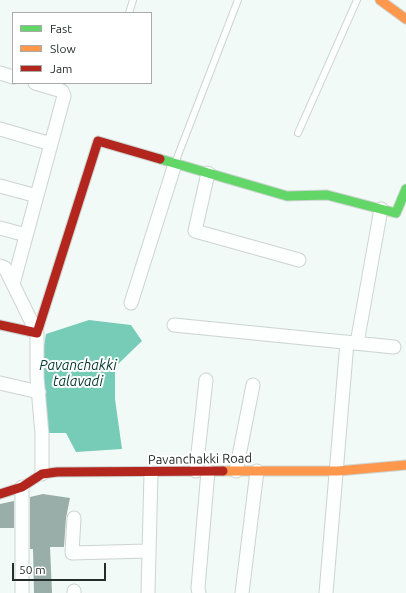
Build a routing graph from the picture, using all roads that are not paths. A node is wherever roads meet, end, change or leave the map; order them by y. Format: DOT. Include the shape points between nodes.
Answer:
graph roads {
  1 [pos="133,0"];
  2 [pos="238,0"];
  3 [pos="357,0"];
  4 [pos="380,0"];
  5 [pos="129,12"];
  6 [pos="406,19"];
  7 [pos="0,73"];
  8 [pos="12,76"];
  9 [pos="38,84"];
  10 [pos="0,130"];
  11 [pos="298,133"];
  12 [pos="51,144"];
  13 [pos="175,164"];
  14 [pos="208,173"];
  15 [pos="0,186"];
  16 [pos="406,189"];
  17 [pos="37,196"];
  18 [pos="381,208"];
  19 [pos="0,228"];
  20 [pos="26,235"];
  21 [pos="299,260"];
  22 [pos="0,266"];
  23 [pos="13,284"];
  24 [pos="130,303"];
  25 [pos="0,324"];
  26 [pos="174,325"];
  27 [pos="38,333"];
  28 [pos="352,342"];
  29 [pos="394,347"];
  30 [pos="206,380"];
  31 [pos="0,383"];
  32 [pos="253,385"];
  33 [pos="39,392"];
  34 [pos="406,465"];
  35 [pos="202,471"];
  36 [pos="236,471"];
  37 [pos="257,471"];
  38 [pos="338,471"];
  39 [pos="151,473"];
  40 [pos="42,474"];
  41 [pos="22,487"];
  42 [pos="0,494"];
  43 [pos="74,518"];
  44 [pos="148,551"];
  45 [pos="22,593"];
  46 [pos="148,593"];
  47 [pos="199,593"];
  48 [pos="242,593"];
  49 [pos="326,593"];
  1 -- 5 [label="lane"];
  2 -- 13 [label="lane"];
  3 -- 11 [label="lane"];
  4 -- 6 [label="street"];
  7 -- 8 [label="street"];
  9 -- 12 [label="street" via="64,94"];
  10 -- 12 [label="street"];
  12 -- 17 [label="street"];
  13 -- 14 [label="street"];
  13 -- 24 [label="street"];
  13 -- 27 [label="street" via="98,141"];
  14 -- 18 [label="street" via="287,196 327,195"];
  14 -- 21 [label="street" via="195,231"];
  15 -- 17 [label="street"];
  16 -- 18 [label="street" via="396,212"];
  17 -- 20 [label="street"];
  18 -- 28 [label="street"];
  19 -- 20 [label="street"];
  20 -- 23 [label="street"];
  22 -- 23 [label="street" via="5,268"];
  23 -- 27 [label="street"];
  25 -- 27 [label="street"];
  26 -- 28 [label="street"];
  27 -- 33 [label="street"];
  28 -- 29 [label="street"];
  28 -- 38 [label="street"];
  30 -- 35 [label="street"];
  31 -- 33 [label="street"];
  32 -- 36 [label="street"];
  33 -- 40 [label="street"];
  34 -- 38 [label="street, Pavanchakki Road"];
  35 -- 36 [label="street, Pavanchakki Road"];
  35 -- 39 [label="street, Pavanchakki Road"];
  35 -- 47 [label="street"];
  36 -- 37 [label="street, Pavanchakki Road"];
  37 -- 38 [label="street, Pavanchakki Road"];
  37 -- 48 [label="street"];
  38 -- 49 [label="street"];
  39 -- 40 [label="street, Pavanchakki Road" via="99,471"];
  39 -- 44 [label="street"];
  40 -- 41 [label="street"];
  41 -- 42 [label="street"];
  41 -- 45 [label="street"];
  43 -- 44 [label="street" via="72,552"];
  44 -- 46 [label="street"];
}
